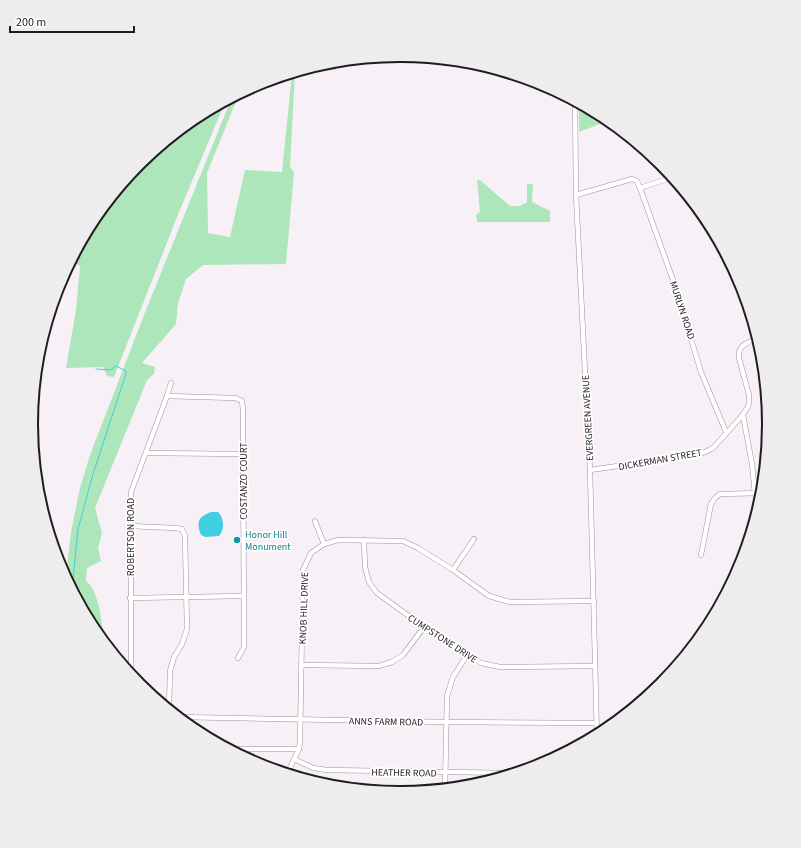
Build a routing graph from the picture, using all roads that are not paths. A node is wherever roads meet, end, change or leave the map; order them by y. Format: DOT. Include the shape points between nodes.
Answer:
graph roads {
  1 [pos="575,106"];
  2 [pos="667,179"];
  3 [pos="640,188"];
  4 [pos="576,195"];
  5 [pos="753,340"];
  6 [pos="171,383"];
  7 [pos="167,396"];
  8 [pos="743,415"];
  9 [pos="726,432"];
  10 [pos="146,453"];
  11 [pos="242,454"];
  12 [pos="590,470"];
  13 [pos="755,494"];
  14 [pos="315,521"];
  15 [pos="130,526"];
  16 [pos="474,539"];
  17 [pos="364,540"];
  18 [pos="324,544"];
  19 [pos="701,555"];
  20 [pos="453,570"];
  21 [pos="244,596"];
  22 [pos="187,597"];
  23 [pos="130,598"];
  24 [pos="594,601"];
  25 [pos="424,626"];
  26 [pos="468,655"];
  27 [pos="238,658"];
  28 [pos="302,665"];
  29 [pos="131,666"];
  30 [pos="595,666"];
  31 [pos="169,703"];
  32 [pos="188,717"];
  33 [pos="301,719"];
  34 [pos="446,722"];
  35 [pos="596,723"];
  36 [pos="596,729"];
  37 [pos="240,749"];
  38 [pos="299,749"];
  39 [pos="294,759"];
  40 [pos="289,769"];
  41 [pos="446,773"];
  42 [pos="497,773"];
  43 [pos="445,783"];
  1 -- 4 [label="street, EVERGREEN AVENUE"];
  2 -- 3 [label="street"];
  3 -- 4 [label="street" via="637,181 632,179"];
  3 -- 9 [label="street, MURLYN ROAD" via="673,280 701,372"];
  4 -- 12 [label="street, EVERGREEN AVENUE"];
  5 -- 8 [label="street, DICKERMAN STREET" via="743,345 738,352 749,399"];
  6 -- 7 [label="street, ROBERTSON ROAD"];
  7 -- 10 [label="street, ROBERTSON ROAD"];
  7 -- 11 [label="street, COSTANZO COURT" via="234,398 242,401"];
  8 -- 9 [label="street, DICKERMAN STREET"];
  8 -- 13 [label="street"];
  9 -- 12 [label="street, DICKERMAN STREET" via="713,448 702,453"];
  10 -- 11 [label="street"];
  10 -- 15 [label="street, ROBERTSON ROAD" via="131,492"];
  11 -- 21 [label="street, COSTANZO COURT"];
  12 -- 24 [label="street, EVERGREEN AVENUE"];
  13 -- 19 [label="street" via="720,494 715,498 711,504"];
  14 -- 18 [label="street"];
  15 -- 22 [label="street" via="182,529 185,536"];
  15 -- 23 [label="street, ROBERTSON ROAD"];
  16 -- 20 [label="street"];
  17 -- 18 [label="street, KNOB HILL DRIVE" via="338,540"];
  17 -- 20 [label="street, KNOB HILL DRIVE" via="403,541"];
  17 -- 25 [label="street, CUMPSTONE DRIVE" via="365,567 369,582 377,593"];
  18 -- 28 [label="street, KNOB HILL DRIVE" via="311,553 303,570"];
  20 -- 24 [label="street, KNOB HILL DRIVE" via="489,596 510,602"];
  21 -- 22 [label="street"];
  21 -- 27 [label="street, COSTANZO COURT" via="244,647"];
  22 -- 23 [label="street"];
  22 -- 31 [label="street" via="187,630 170,671"];
  23 -- 29 [label="street, ROBERTSON ROAD"];
  24 -- 30 [label="street, EVERGREEN AVENUE"];
  25 -- 26 [label="street, CUMPSTONE DRIVE"];
  25 -- 28 [label="street" via="403,655 392,662 379,666"];
  26 -- 30 [label="street, CUMPSTONE DRIVE" via="481,663 500,667"];
  26 -- 34 [label="street" via="453,677 447,696"];
  28 -- 33 [label="street, KNOB HILL DRIVE"];
  30 -- 35 [label="street, EVERGREEN AVENUE"];
  32 -- 33 [label="street, ANNS FARM ROAD"];
  33 -- 34 [label="street, ANNS FARM ROAD"];
  33 -- 38 [label="street, KNOB HILL DRIVE"];
  34 -- 35 [label="street, ANNS FARM ROAD"];
  34 -- 41 [label="street"];
  35 -- 36 [label="street, EVERGREEN AVENUE"];
  37 -- 38 [label="street"];
  38 -- 39 [label="street, KNOB HILL DRIVE"];
  39 -- 40 [label="street, KNOB HILL DRIVE"];
  39 -- 41 [label="street, HEATHER ROAD" via="313,768 327,770"];
  41 -- 42 [label="street, HEATHER ROAD"];
  41 -- 43 [label="street"];
}
